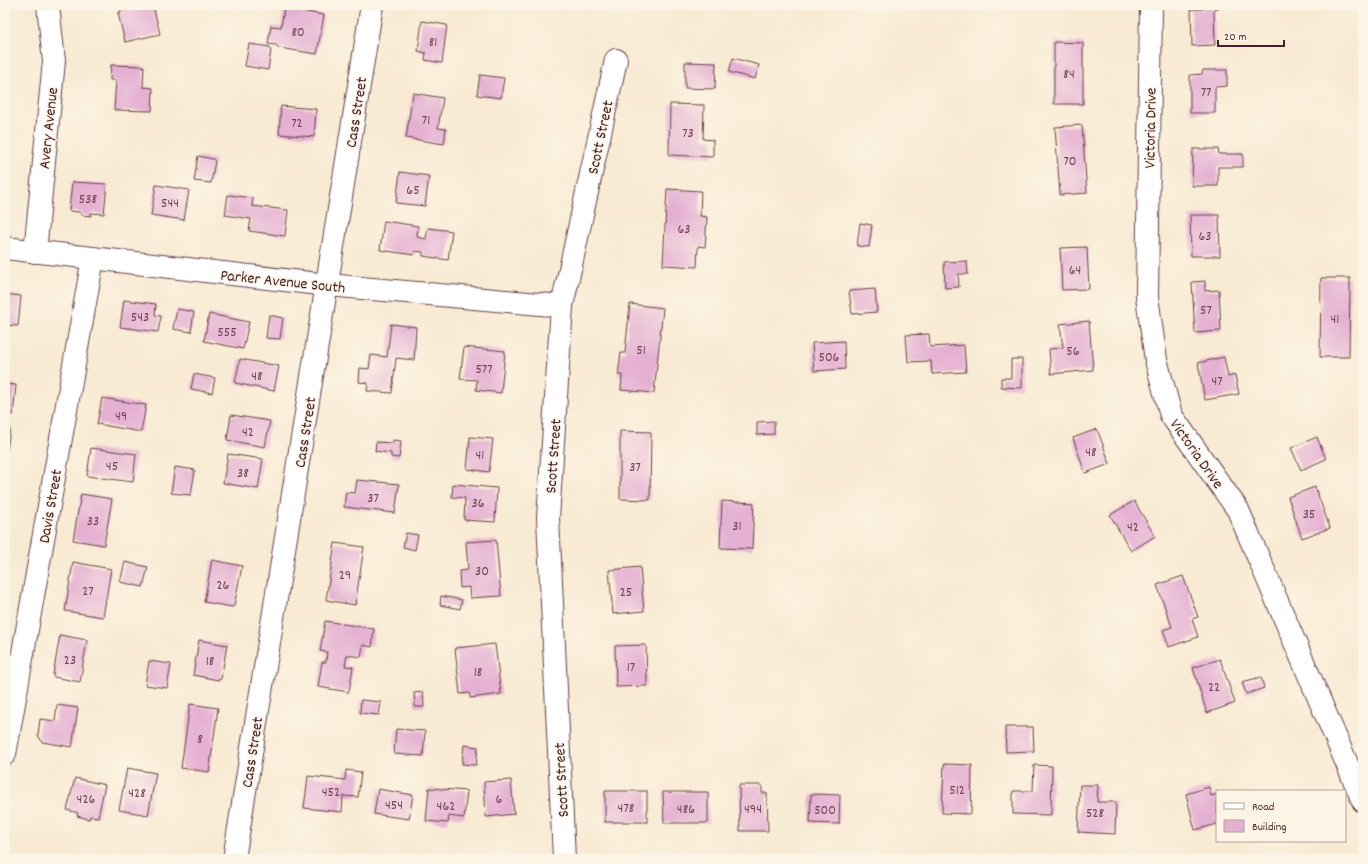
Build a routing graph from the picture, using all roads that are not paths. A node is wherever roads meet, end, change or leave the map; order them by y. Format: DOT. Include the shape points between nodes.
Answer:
graph roads {
  1 [pos="48,5"];
  2 [pos="372,5"];
  3 [pos="1149,5"];
  4 [pos="616,60"];
  5 [pos="5,248"];
  6 [pos="35,252"];
  7 [pos="93,258"];
  8 [pos="328,285"];
  9 [pos="562,306"];
  10 [pos="5,754"];
  11 [pos="1363,801"];
  12 [pos="234,859"];
  13 [pos="564,859"];
  1 -- 6 [label="street, Avery Avenue" via="54,61"];
  2 -- 8 [label="street, Cass Street"];
  3 -- 11 [label="street, Victoria Drive" via="1147,297 1156,360 1171,415 1238,510"];
  4 -- 9 [label="street, Scott Street"];
  5 -- 6 [label="street, Parker Avenue South"];
  6 -- 7 [label="street, Parker Avenue South"];
  7 -- 8 [label="street, Parker Avenue South"];
  7 -- 10 [label="street, Davis Street"];
  8 -- 9 [label="street, Parker Avenue South"];
  8 -- 12 [label="street, Cass Street"];
  9 -- 13 [label="street, Scott Street" via="548,518"];
}
